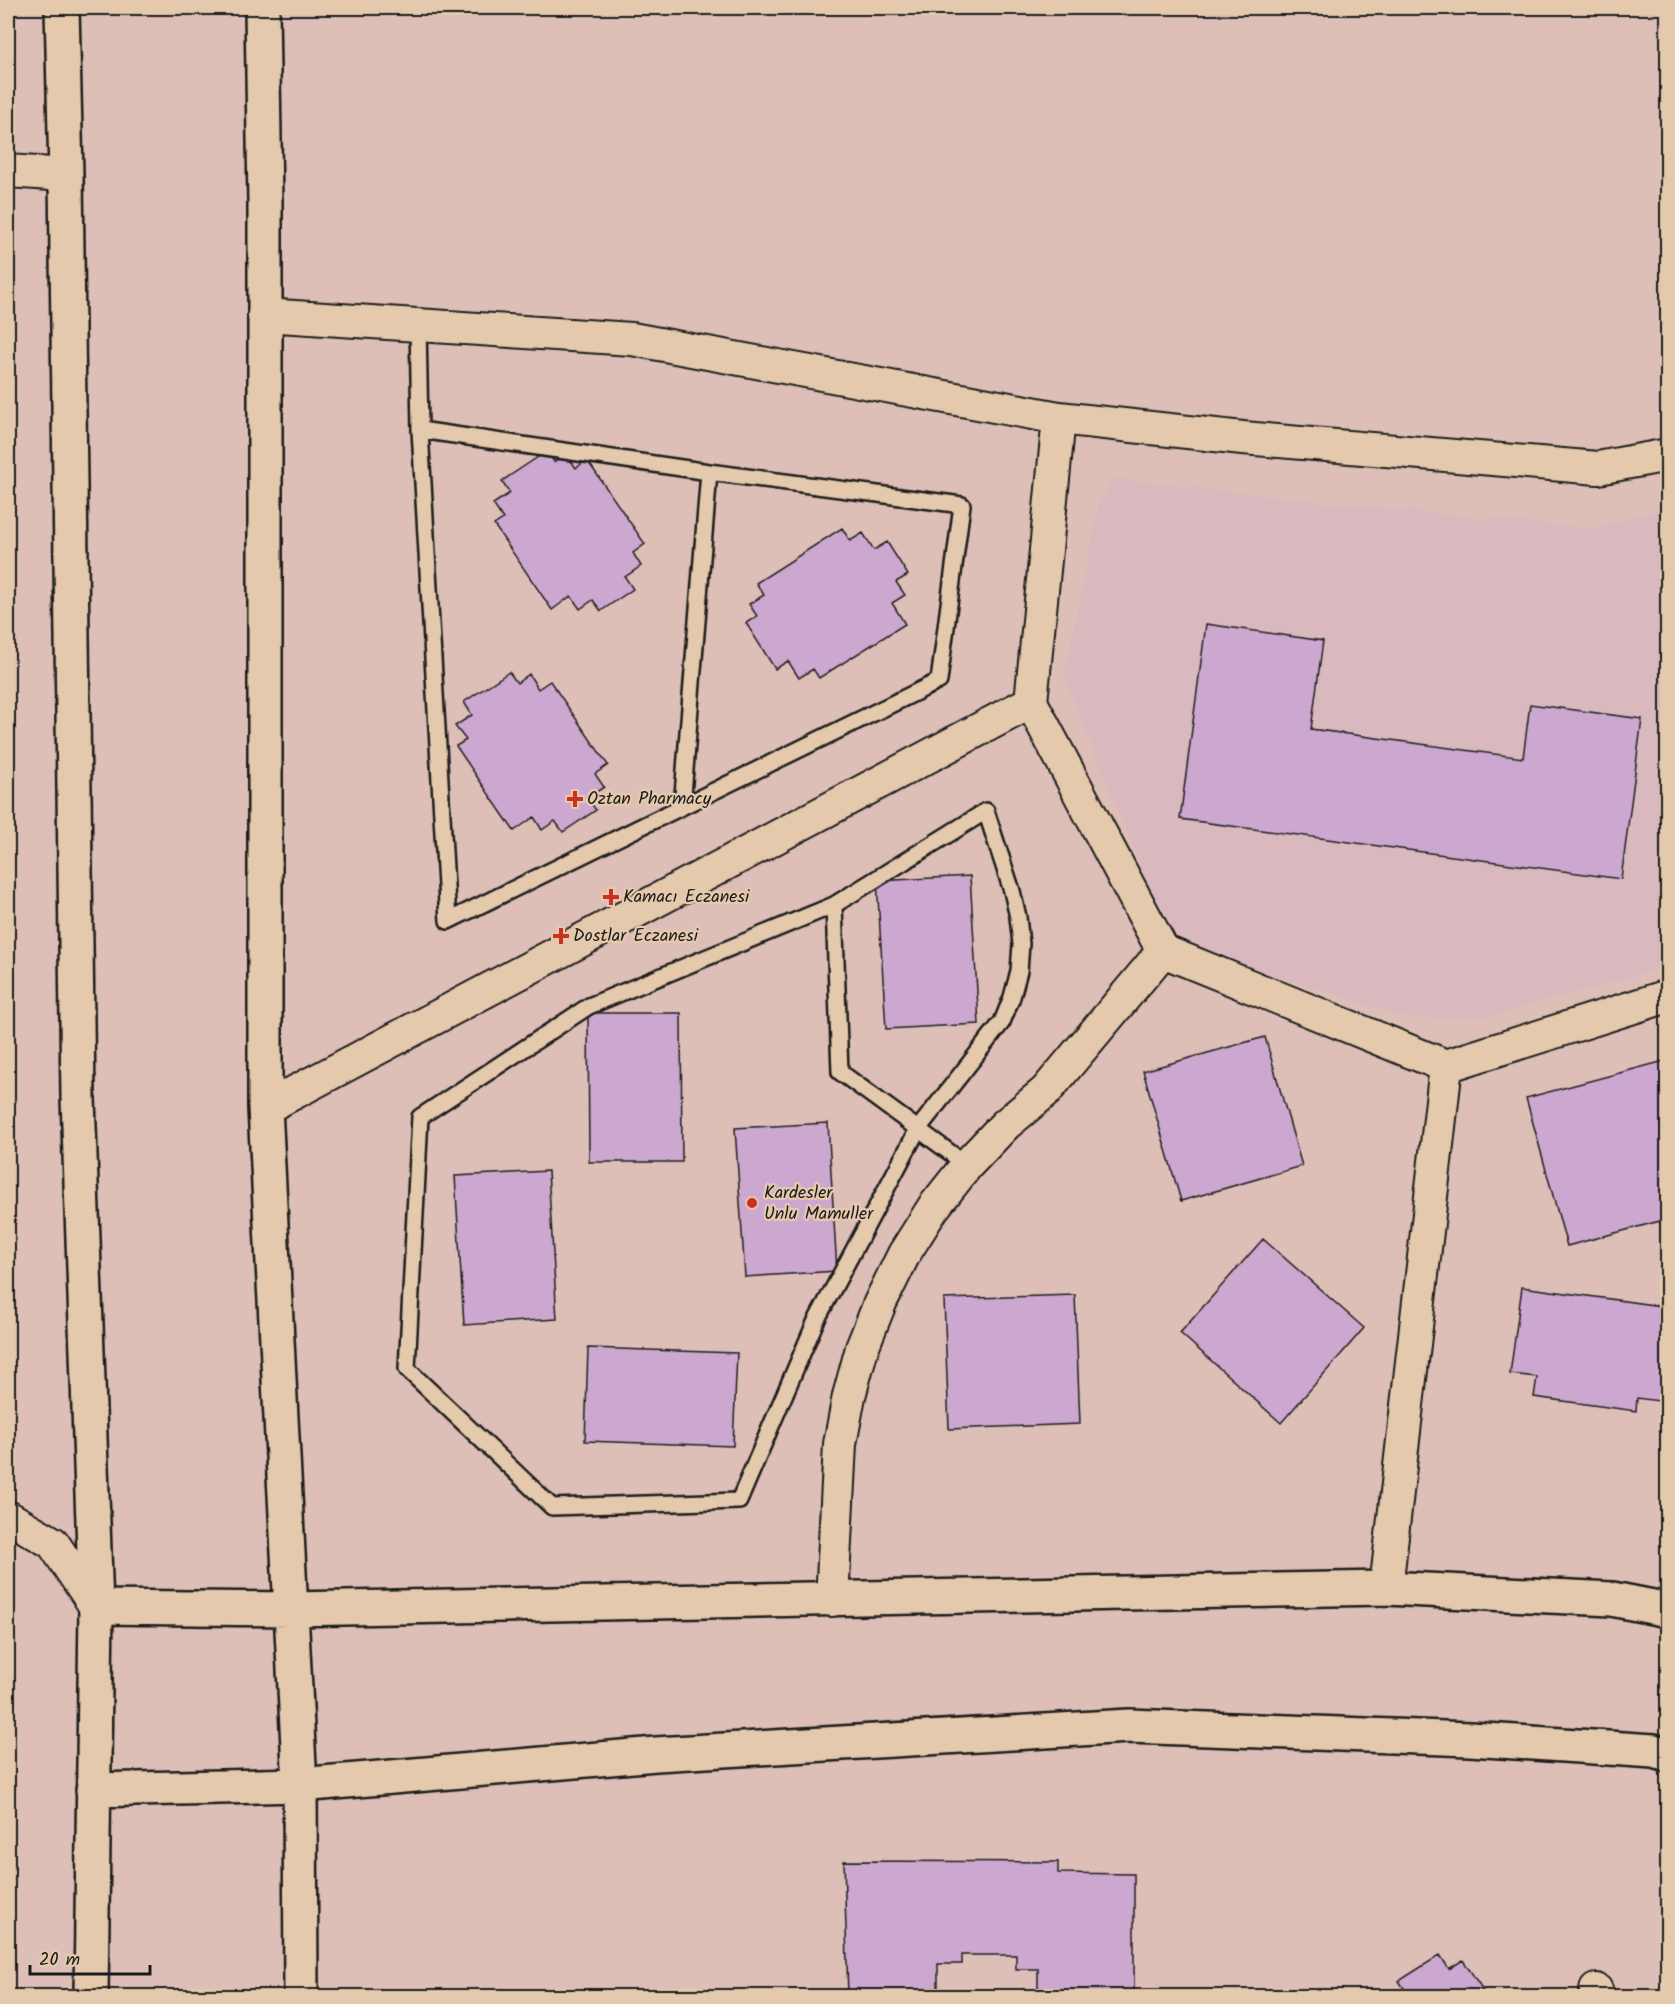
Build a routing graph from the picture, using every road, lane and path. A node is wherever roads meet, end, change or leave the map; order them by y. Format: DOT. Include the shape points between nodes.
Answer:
graph roads {
  1 [pos="62,8"];
  2 [pos="261,8"];
  3 [pos="8,171"];
  4 [pos="66,175"];
  5 [pos="264,315"];
  6 [pos="418,325"];
  7 [pos="1059,418"];
  8 [pos="420,430"];
  9 [pos="1668,455"];
  10 [pos="710,472"];
  11 [pos="1031,702"];
  12 [pos="682,807"];
  13 [pos="834,904"];
  14 [pos="1162,951"];
  15 [pos="1668,996"];
  16 [pos="1446,1066"];
  17 [pos="265,1108"];
  18 [pos="918,1129"];
  19 [pos="967,1165"];
  20 [pos="8,1517"];
  21 [pos="1386,1588"];
  22 [pos="832,1600"];
  23 [pos="96,1607"];
  24 [pos="291,1609"];
  25 [pos="1668,1611"];
  26 [pos="1668,1755"];
  27 [pos="300,1785"];
  28 [pos="93,1790"];
  29 [pos="91,1996"];
  30 [pos="301,1996"];
  1 -- 4 [label="street"];
  2 -- 5 [label="street"];
  3 -- 4 [label="street"];
  4 -- 23 [label="street" via="78,1098"];
  5 -- 6 [label="street"];
  5 -- 17 [label="street"];
  6 -- 7 [label="street" via="633,339"];
  6 -- 8 [label="lane"];
  7 -- 9 [label="street" via="1242,438 1598,468"];
  7 -- 11 [label="street"];
  8 -- 10 [label="lane"];
  8 -- 12 [label="lane" via="448,921"];
  10 -- 12 [label="lane"];
  10 -- 12 [label="lane" via="962,505 939,681"];
  11 -- 14 [label="street"];
  11 -- 17 [label="street"];
  13 -- 18 [label="lane" via="840,1072"];
  13 -- 18 [label="lane" via="986,811 1018,918 1019,971 1002,1022"];
  13 -- 18 [label="lane" via="589,1006 420,1117 407,1369 552,1507 739,1502 815,1323"];
  14 -- 16 [label="street"];
  14 -- 19 [label="street" via="1046,1091 1005,1125"];
  15 -- 16 [label="street"];
  16 -- 21 [label="street"];
  17 -- 24 [label="street"];
  18 -- 19 [label="lane"];
  19 -- 22 [label="street" via="904,1254 862,1348 840,1444"];
  20 -- 23 [label="street" via="53,1543"];
  21 -- 22 [label="street"];
  21 -- 25 [label="street" via="1612,1599"];
  22 -- 24 [label="street"];
  23 -- 24 [label="street"];
  23 -- 28 [label="street"];
  24 -- 27 [label="street"];
  26 -- 27 [label="street" via="1470,1739 1129,1726 656,1754"];
  27 -- 28 [label="street"];
  27 -- 30 [label="street"];
  28 -- 29 [label="street"];
}
